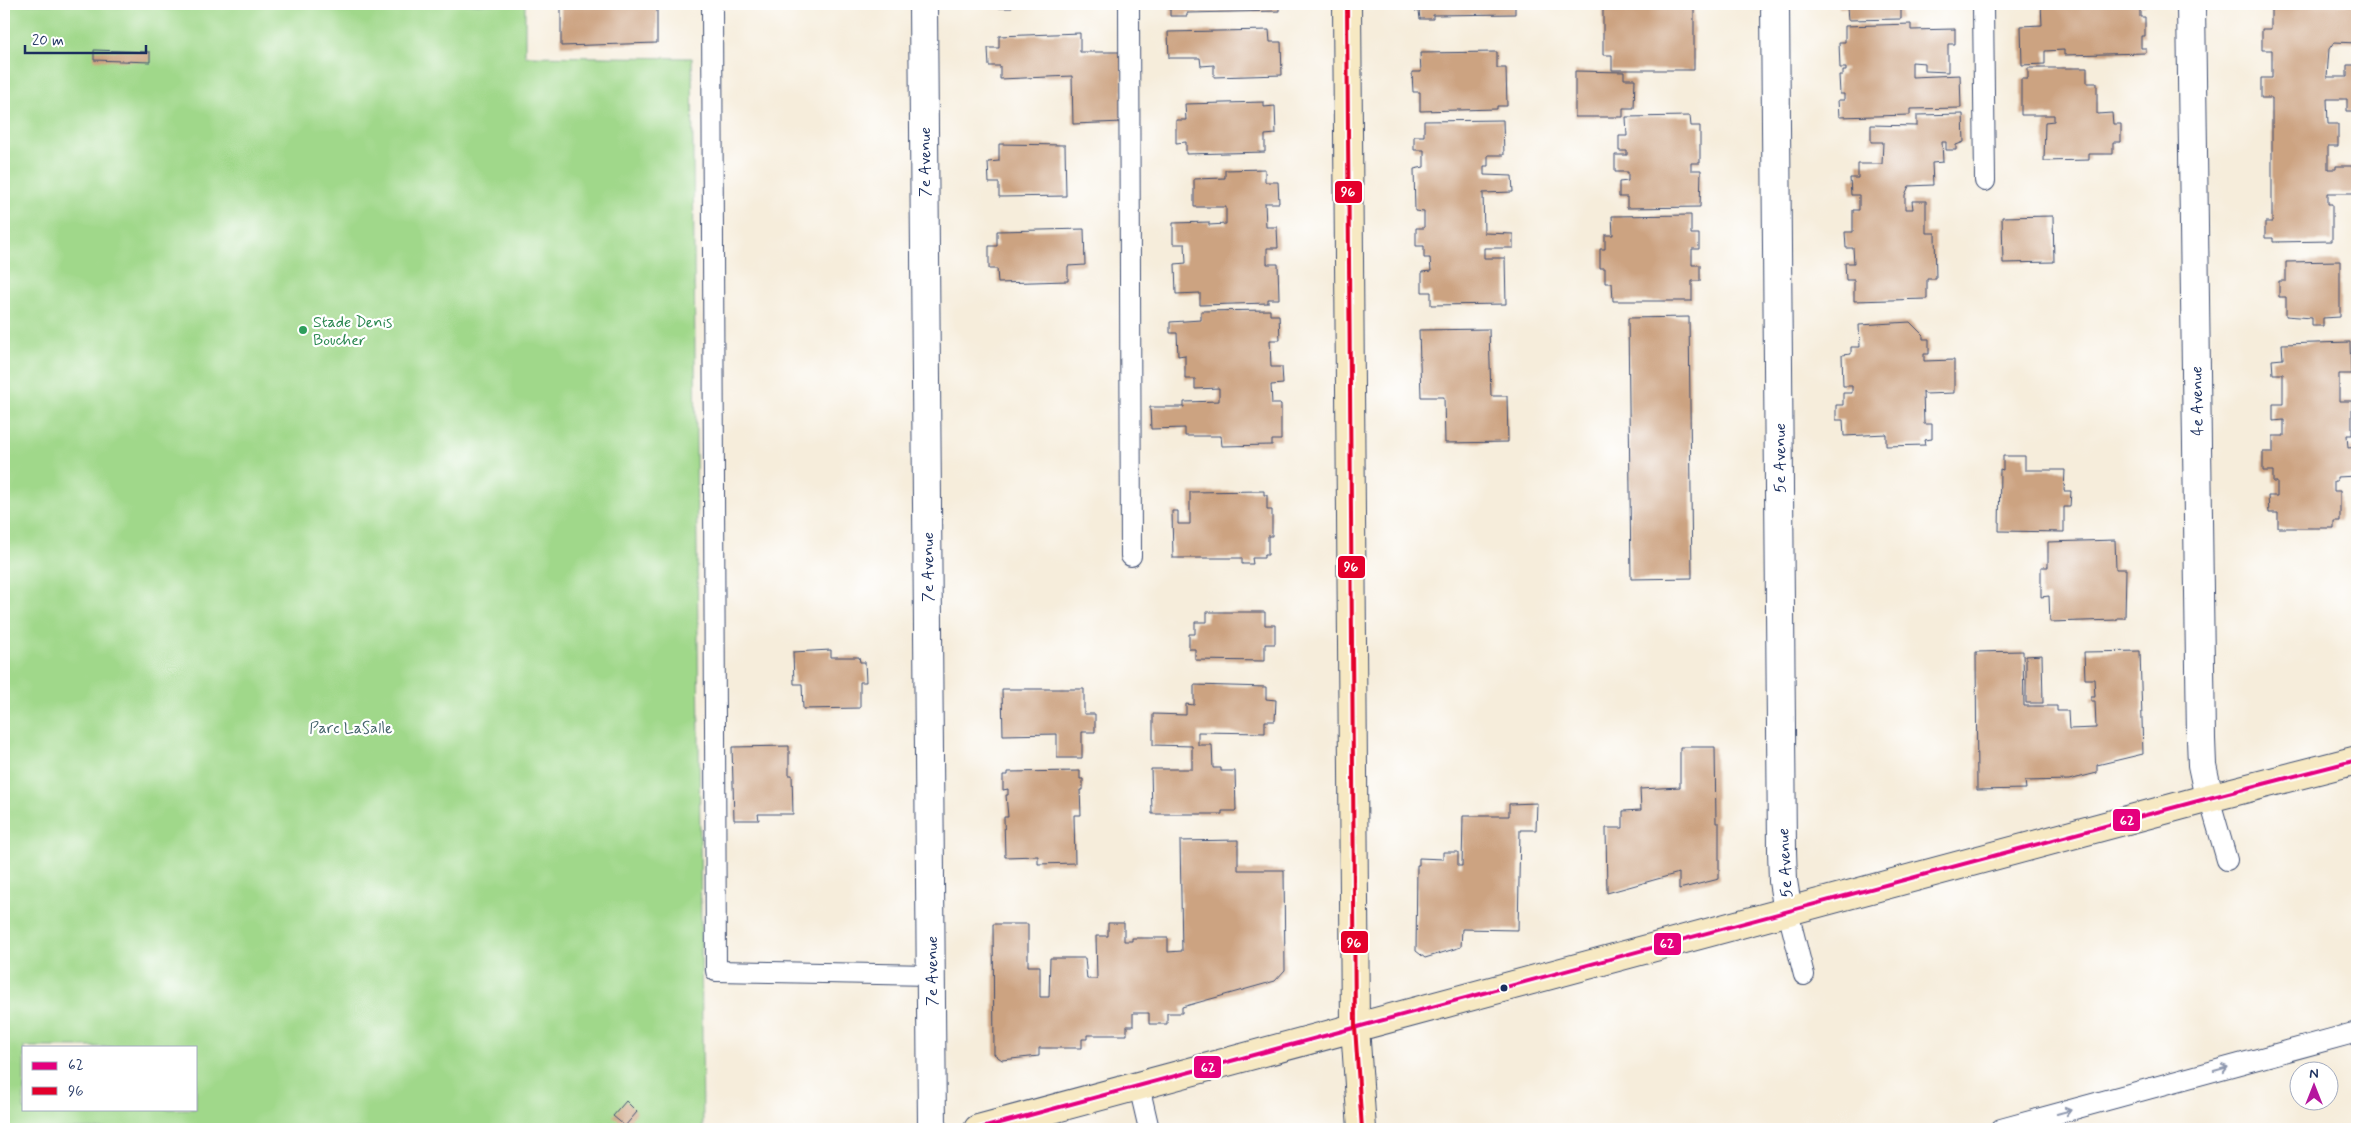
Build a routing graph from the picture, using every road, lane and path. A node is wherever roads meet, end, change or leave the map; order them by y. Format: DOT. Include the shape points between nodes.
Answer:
graph roads {
  1 [pos="712,4"];
  2 [pos="922,4"];
  3 [pos="1129,4"];
  4 [pos="1347,4"];
  5 [pos="1775,4"];
  6 [pos="1983,4"];
  7 [pos="2191,4"];
  8 [pos="1985,181"];
  9 [pos="1131,556"];
  10 [pos="2357,760"];
  11 [pos="2210,798"];
  12 [pos="2227,860"];
  13 [pos="1788,912"];
  14 [pos="931,975"];
  15 [pos="1804,975"];
  16 [pos="1355,1027"];
  17 [pos="2357,1032"];
  18 [pos="1139,1086"];
  19 [pos="932,1129"];
  20 [pos="978,1129"];
  21 [pos="1149,1129"];
  22 [pos="1362,1129"];
  23 [pos="2000,1129"];
  1 -- 14 [label="lane" via="716,971"];
  2 -- 14 [label="street, 7e Avenue"];
  3 -- 9 [label="lane"];
  4 -- 16 [label="main road"];
  5 -- 13 [label="street, 5e Avenue" via="1782,850"];
  6 -- 8 [label="lane"];
  7 -- 11 [label="street, 4e Avenue" via="2201,739 2202,764"];
  10 -- 11 [label="main road"];
  11 -- 12 [label="lane"];
  11 -- 13 [label="main road"];
  13 -- 15 [label="lane"];
  13 -- 16 [label="main road"];
  14 -- 19 [label="street, 7e Avenue"];
  16 -- 18 [label="main road"];
  16 -- 22 [label="main road"];
  23 -- 17 [label="lane, one-way"];
  18 -- 20 [label="main road"];
  18 -- 21 [label="lane"];
}
